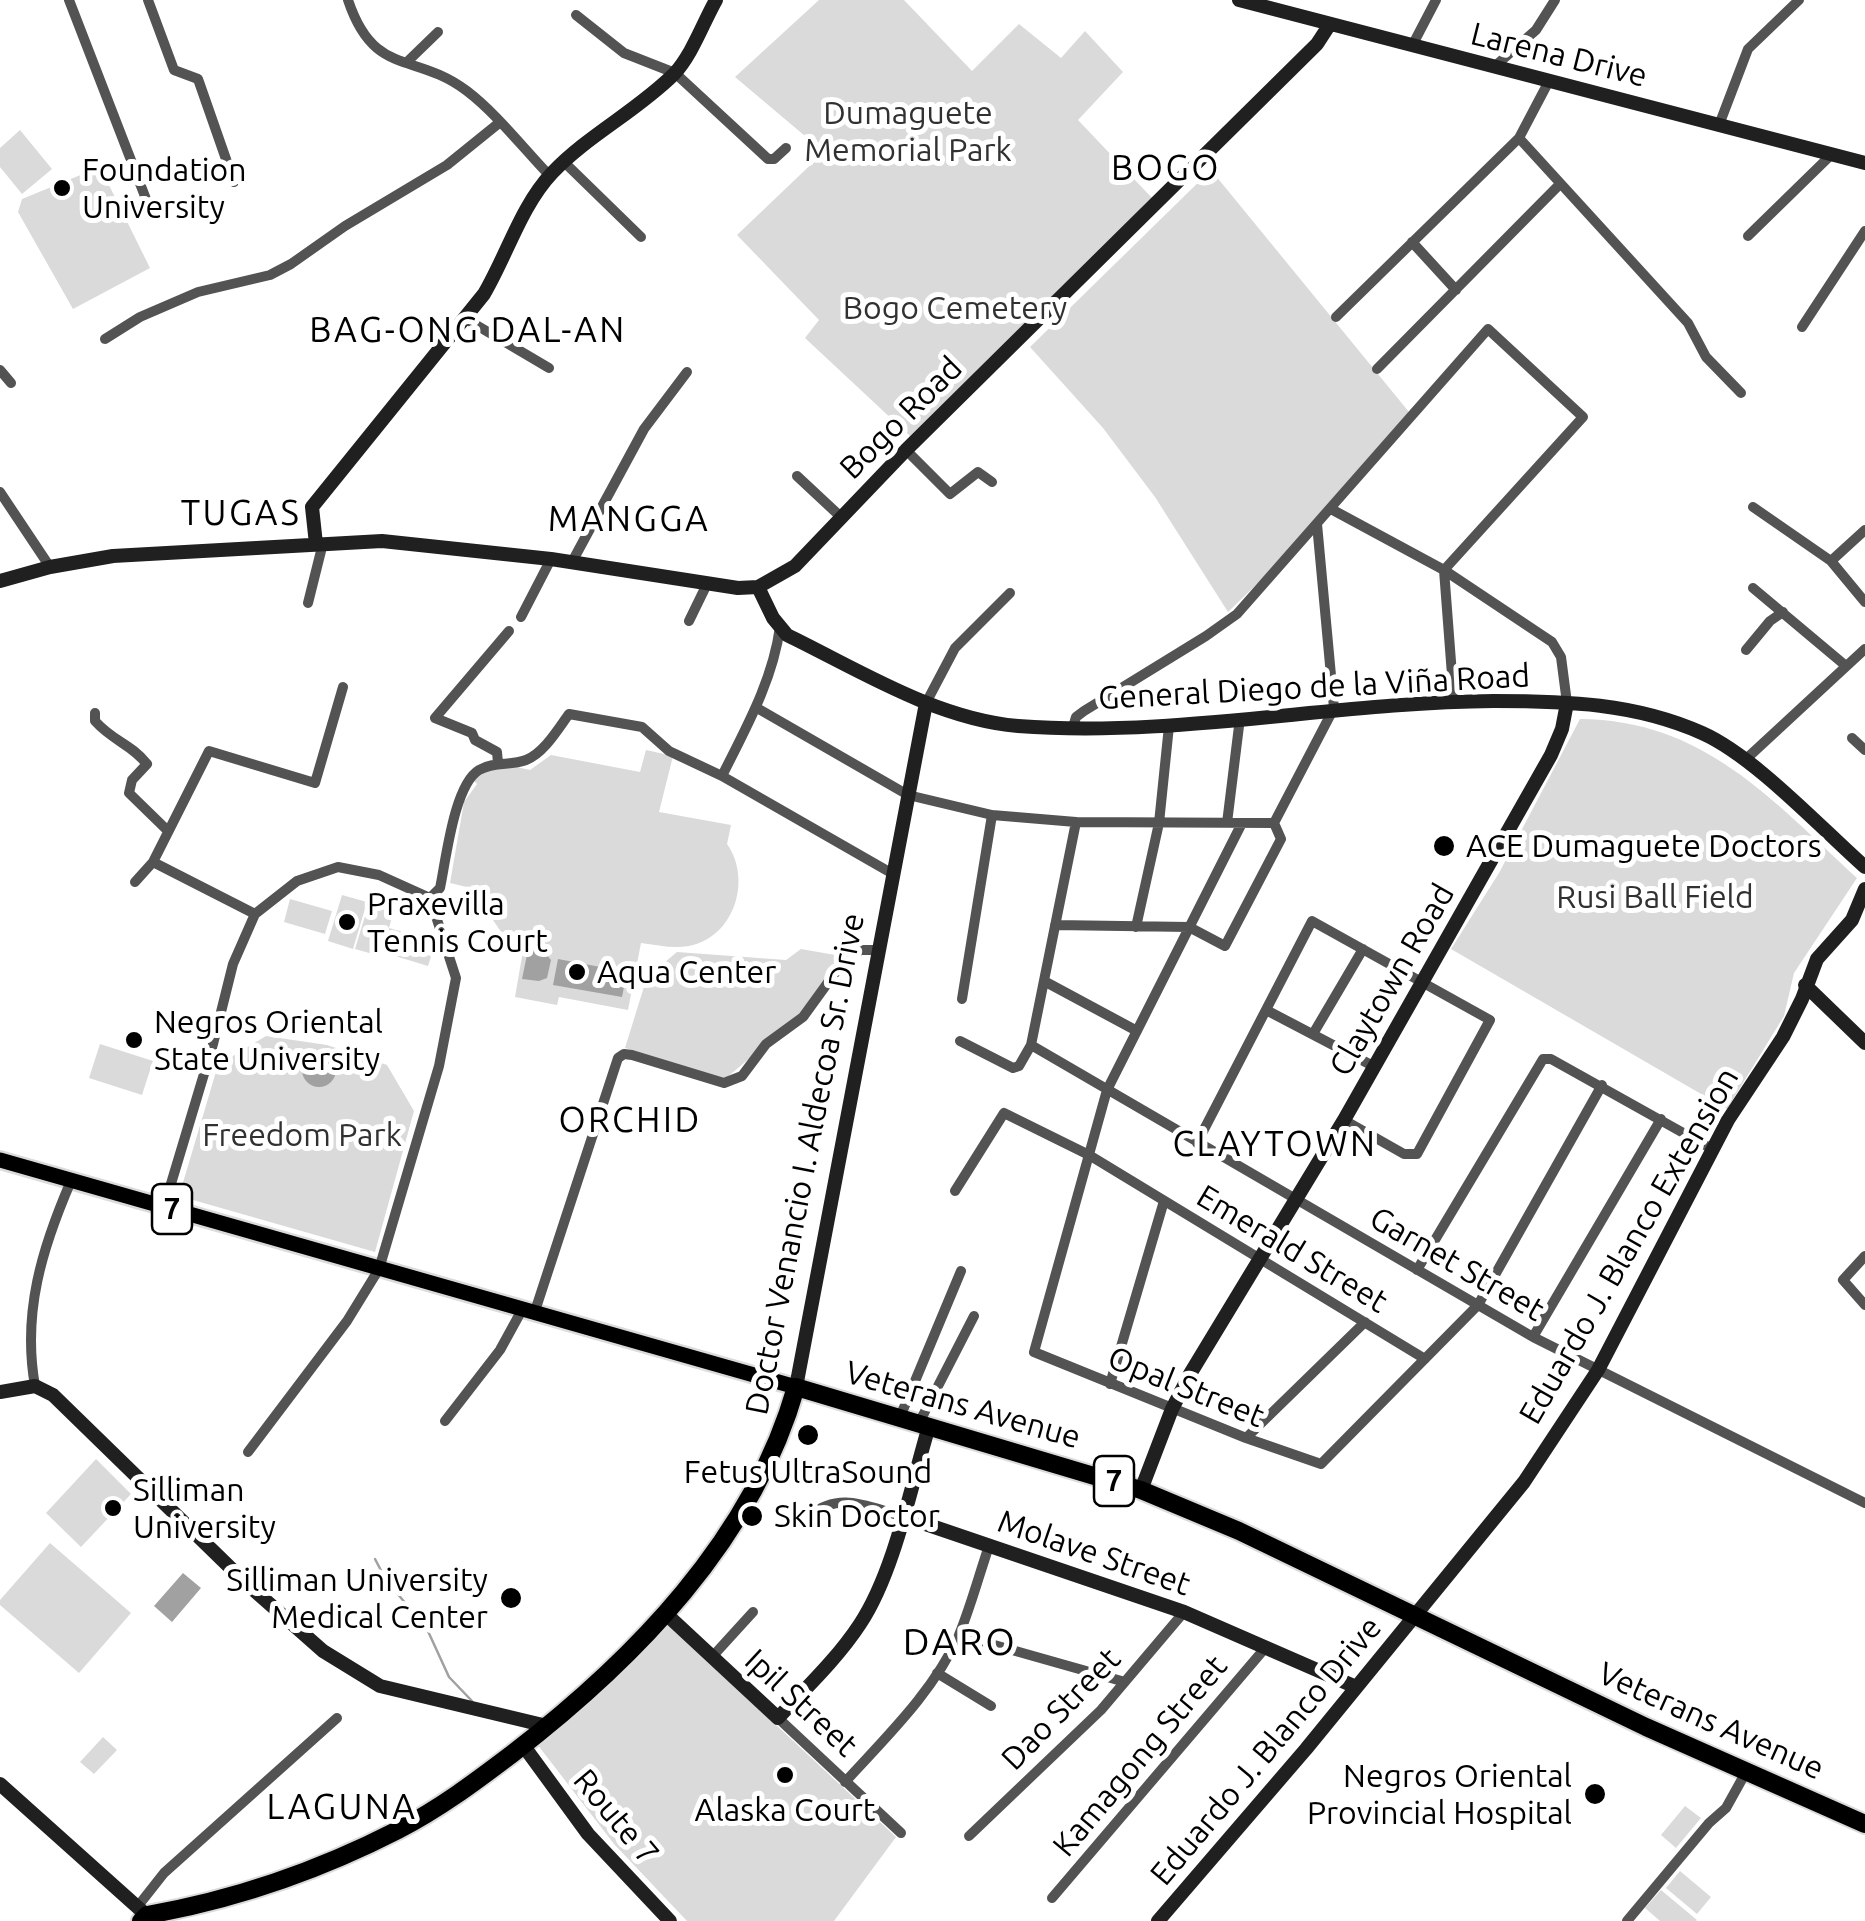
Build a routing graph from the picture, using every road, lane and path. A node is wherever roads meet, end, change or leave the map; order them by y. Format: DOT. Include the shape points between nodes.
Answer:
graph roads {
  1 [pos="69,0"];
  2 [pos="148,0"];
  3 [pos="348,0"];
  4 [pos="716,0"];
  5 [pos="1239,0"];
  6 [pos="1436,0"];
  7 [pos="1556,0"];
  8 [pos="1800,0"];
  9 [pos="1277,4"];
  10 [pos="576,15"];
  11 [pos="1330,24"];
  12 [pos="438,32"];
  13 [pos="1412,46"];
  14 [pos="406,62"];
  15 [pos="1494,67"];
  16 [pos="675,73"];
  17 [pos="1549,81"];
  18 [pos="499,123"];
  19 [pos="1719,125"];
  20 [pos="1519,138"];
  21 [pos="786,148"];
  22 [pos="1832,154"];
  23 [pos="564,162"];
  24 [pos="1865,162"];
  25 [pos="550,176"];
  26 [pos="234,182"];
  27 [pos="1560,184"];
  28 [pos="146,200"];
  29 [pos="1865,231"];
  30 [pos="641,236"];
  31 [pos="1748,236"];
  32 [pos="1412,242"];
  33 [pos="1456,290"];
  34 [pos="1336,317"];
  35 [pos="466,318"];
  36 [pos="1802,327"];
  37 [pos="104,340"];
  38 [pos="549,368"];
  39 [pos="1377,369"];
  40 [pos="0,370"];
  41 [pos="688,372"];
  42 [pos="12,383"];
  43 [pos="1741,393"];
  44 [pos="906,450"];
  45 [pos="796,476"];
  46 [pos="992,482"];
  47 [pos="0,492"];
  48 [pos="1753,507"];
  49 [pos="1331,509"];
  50 [pos="842,518"];
  51 [pos="1317,524"];
  52 [pos="1865,530"];
  53 [pos="319,544"];
  54 [pos="551,559"];
  55 [pos="1831,561"];
  56 [pos="572,562"];
  57 [pos="50,567"];
  58 [pos="1444,570"];
  59 [pos="0,581"];
  60 [pos="708,582"];
  61 [pos="758,587"];
  62 [pos="1753,588"];
  63 [pos="1010,594"];
  64 [pos="1865,602"];
  65 [pos="308,603"];
  66 [pos="1784,612"];
  67 [pos="521,617"];
  68 [pos="689,621"];
  69 [pos="780,626"];
  70 [pos="509,631"];
  71 [pos="1865,649"];
  72 [pos="1746,650"];
  73 [pos="1846,666"];
  74 [pos="342,687"];
  75 [pos="1454,702"];
  76 [pos="926,703"];
  77 [pos="1567,704"];
  78 [pos="756,708"];
  79 [pos="1334,708"];
  80 [pos="95,714"];
  81 [pos="1240,718"];
  82 [pos="1169,726"];
  83 [pos="1073,727"];
  84 [pos="1852,738"];
  85 [pos="1865,750"];
  86 [pos="1745,760"];
  87 [pos="498,764"];
  88 [pos="722,776"];
  89 [pos="908,796"];
  90 [pos="992,814"];
  91 [pos="1076,822"];
  92 [pos="1159,822"];
  93 [pos="1227,823"];
  94 [pos="1242,823"];
  95 [pos="1274,824"];
  96 [pos="168,830"];
  97 [pos="153,862"];
  98 [pos="1865,867"];
  99 [pos="893,874"];
  100 [pos="135,882"];
  101 [pos="1865,888"];
  102 [pos="430,898"];
  103 [pos="255,914"];
  104 [pos="1055,926"];
  105 [pos="1190,926"];
  106 [pos="1136,927"];
  107 [pos="1363,949"];
  108 [pos="880,950"];
  109 [pos="1044,980"];
  110 [pos="1424,982"];
  111 [pos="1805,985"];
  112 [pos="962,999"];
  113 [pos="1268,1011"];
  114 [pos="1865,1020"];
  115 [pos="1137,1031"];
  116 [pos="1313,1034"];
  117 [pos="1861,1039"];
  118 [pos="960,1041"];
  119 [pos="1031,1045"];
  120 [pos="1375,1067"];
  121 [pos="1602,1085"];
  122 [pos="1107,1090"];
  123 [pos="1661,1119"];
  124 [pos="1344,1120"];
  125 [pos="1197,1143"];
  126 [pos="1712,1148"];
  127 [pos="1089,1155"];
  128 [pos="0,1160"];
  129 [pos="71,1181"];
  130 [pos="955,1191"];
  131 [pos="1294,1199"];
  132 [pos="1164,1201"];
  133 [pos="164,1207"];
  134 [pos="1865,1256"];
  135 [pos="1259,1257"];
  136 [pos="379,1269"];
  137 [pos="962,1270"];
  138 [pos="1417,1270"];
  139 [pos="1478,1305"];
  140 [pos="1865,1305"];
  141 [pos="529,1310"];
  142 [pos="974,1316"];
  143 [pos="1365,1322"];
  144 [pos="1533,1337"];
  145 [pos="1425,1359"];
  146 [pos="1598,1370"];
  147 [pos="1110,1384"];
  148 [pos="35,1386"];
  149 [pos="796,1387"];
  150 [pos="0,1392"];
  151 [pos="1172,1409"];
  152 [pos="900,1417"];
  153 [pos="445,1421"];
  154 [pos="924,1424"];
  155 [pos="1246,1438"];
  156 [pos="248,1452"];
  157 [pos="1141,1490"];
  158 [pos="1865,1503"];
  159 [pos="810,1516"];
  160 [pos="902,1516"];
  161 [pos="989,1546"];
  162 [pos="753,1612"];
  163 [pos="1184,1612"];
  164 [pos="665,1613"];
  165 [pos="1416,1616"];
  166 [pos="959,1635"];
  167 [pos="1266,1647"];
  168 [pos="712,1657"];
  169 [pos="937,1673"];
  170 [pos="1124,1682"];
  171 [pos="1356,1687"];
  172 [pos="991,1706"];
  173 [pos="337,1718"];
  174 [pos="778,1718"];
  175 [pos="547,1726"];
  176 [pos="523,1745"];
  177 [pos="1746,1772"];
  178 [pos="844,1782"];
  179 [pos="0,1784"];
  180 [pos="1865,1824"];
  181 [pos="901,1833"];
  182 [pos="969,1836"];
  183 [pos="1052,1898"];
  184 [pos="145,1916"];
  185 [pos="665,1919"];
  186 [pos="1158,1921"];
  187 [pos="1627,1921"];
  1 -- 28 [label="street"];
  2 -- 26 [label="street" via="174,70 198,80"];
  3 -- 14 [label="street" via="364,37"];
  4 -- 16 [label="street"];
  5 -- 9 [label="street, Larena Drive"];
  6 -- 13 [label="street"];
  7 -- 15 [label="street" via="1536,30"];
  8 -- 19 [label="street" via="1748,49"];
  9 -- 11 [label="street, Larena Drive"];
  10 -- 16 [label="street" via="624,53"];
  11 -- 13 [label="street, Larena Drive"];
  11 -- 44 [label="street, Bogo Road"];
  12 -- 14 [label="street"];
  13 -- 15 [label="street, Larena Drive"];
  14 -- 18 [label="street" via="461,86"];
  15 -- 17 [label="street, Larena Drive"];
  16 -- 21 [label="street" via="768,159"];
  16 -- 23 [label="street"];
  17 -- 19 [label="street, Larena Drive"];
  17 -- 20 [label="street"];
  18 -- 25 [label="street"];
  18 -- 37 [label="street" via="446,165 291,264 198,292"];
  19 -- 22 [label="street, Larena Drive"];
  20 -- 27 [label="street"];
  20 -- 32 [label="street"];
  22 -- 24 [label="street, Larena Drive"];
  22 -- 31 [label="street"];
  23 -- 25 [label="street"];
  23 -- 30 [label="street"];
  25 -- 35 [label="street"];
  27 -- 33 [label="street"];
  27 -- 43 [label="street" via="1688,323 1706,357"];
  29 -- 36 [label="street"];
  32 -- 33 [label="street"];
  32 -- 34 [label="street"];
  33 -- 39 [label="street"];
  35 -- 38 [label="street"];
  35 -- 53 [label="street" via="312,507"];
  40 -- 42 [label="street"];
  41 -- 56 [label="street" via="644,428"];
  44 -- 46 [label="street" via="950,494 978,472"];
  44 -- 50 [label="street, Bogo Road"];
  45 -- 50 [label="street"];
  47 -- 57 [label="street"];
  48 -- 55 [label="street"];
  49 -- 51 [label="street"];
  49 -- 58 [label="street"];
  49 -- 58 [label="street" via="1488,328 1582,417"];
  50 -- 61 [label="street, Bogo Road" via="786,574"];
  51 -- 79 [label="street"];
  51 -- 83 [label="street" via="1232,618 1084,711"];
  52 -- 55 [label="street"];
  53 -- 54 [label="street" via="382,541"];
  53 -- 57 [label="street" via="114,556"];
  53 -- 65 [label="street"];
  54 -- 56 [label="street"];
  54 -- 67 [label="street"];
  55 -- 64 [label="street"];
  56 -- 60 [label="street"];
  57 -- 59 [label="street"];
  58 -- 75 [label="street"];
  58 -- 77 [label="street" via="1552,642 1561,656"];
  60 -- 61 [label="street"];
  60 -- 68 [label="street"];
  61 -- 69 [label="street, General Diego de la Viña Road"];
  62 -- 66 [label="street"];
  63 -- 76 [label="street, Doctor Venancio I. Aldecoa Sr. Drive" via="955,648"];
  66 -- 72 [label="street"];
  66 -- 73 [label="street"];
  69 -- 76 [label="street, General Diego de la Viña Road"];
  69 -- 78 [label="street"];
  70 -- 87 [label="street" via="435,718 472,732 497,752"];
  71 -- 73 [label="street"];
  73 -- 86 [label="street"];
  74 -- 96 [label="street" via="315,783 209,750"];
  75 -- 77 [label="street, General Diego de la Viña Road"];
  75 -- 79 [label="street, General Diego de la Viña Road"];
  76 -- 83 [label="street, General Diego de la Viña Road" via="1015,726"];
  76 -- 89 [label="street, Doctor Venancio I. Aldecoa Sr. Drive"];
  77 -- 86 [label="street, General Diego de la Viña Road" via="1617,706 1668,719"];
  77 -- 110 [label="street, Claytown Road" via="1551,755"];
  78 -- 88 [label="street"];
  78 -- 89 [label="street"];
  79 -- 81 [label="street, General Diego de la Viña Road"];
  79 -- 95 [label="street"];
  80 -- 96 [label="street" via="107,735 135,748 147,764 129,793"];
  81 -- 82 [label="street, General Diego de la Viña Road"];
  81 -- 93 [label="street"];
  82 -- 83 [label="street, General Diego de la Viña Road"];
  82 -- 92 [label="street"];
  84 -- 85 [label="street"];
  86 -- 98 [label="street, General Diego de la Viña Road"];
  87 -- 88 [label="street" via="526,760 570,714 642,727 670,752"];
  87 -- 102 [label="street" via="478,770 466,784 440,888"];
  88 -- 99 [label="street"];
  89 -- 90 [label="street"];
  89 -- 99 [label="street, Doctor Venancio I. Aldecoa Sr. Drive"];
  90 -- 91 [label="street"];
  90 -- 112 [label="street"];
  91 -- 92 [label="street"];
  91 -- 104 [label="street"];
  92 -- 93 [label="street"];
  92 -- 106 [label="street"];
  93 -- 94 [label="street"];
  94 -- 95 [label="street"];
  94 -- 105 [label="street"];
  95 -- 105 [label="street" via="1281,839 1225,946"];
  96 -- 97 [label="street"];
  97 -- 100 [label="street"];
  97 -- 103 [label="street"];
  99 -- 108 [label="street, Doctor Venancio I. Aldecoa Sr. Drive"];
  101 -- 111 [label="street, Eduardo J. Blanco Extension" via="1852,920 1817,959"];
  102 -- 103 [label="street" via="379,875 338,868 297,882"];
  102 -- 136 [label="street" via="456,978 438,1066"];
  103 -- 133 [label="street" via="233,964"];
  104 -- 106 [label="street"];
  104 -- 109 [label="street"];
  105 -- 106 [label="street"];
  105 -- 115 [label="street"];
  107 -- 110 [label="street"];
  107 -- 113 [label="street" via="1312,921"];
  107 -- 116 [label="street"];
  108 -- 141 [label="street" via="845,959 803,1017 766,1044 742,1076 724,1082 632,1054 618,1058"];
  108 -- 149 [label="street, Doctor Venancio I. Aldecoa Sr. Drive"];
  109 -- 115 [label="street"];
  109 -- 119 [label="street"];
  110 -- 120 [label="street, Claytown Road"];
  110 -- 124 [label="street" via="1490,1020 1420,1150 1404,1154"];
  111 -- 117 [label="street"];
  111 -- 126 [label="street, Eduardo J. Blanco Extension" via="1783,1037"];
  113 -- 116 [label="street"];
  113 -- 125 [label="street"];
  114 -- 117 [label="street"];
  115 -- 122 [label="street"];
  116 -- 120 [label="street"];
  118 -- 119 [label="street" via="1012,1068"];
  119 -- 122 [label="street, Garnet Street"];
  120 -- 124 [label="street, Claytown Road"];
  121 -- 123 [label="street"];
  121 -- 138 [label="street" via="1543,1060"];
  121 -- 139 [label="street"];
  122 -- 125 [label="street, Garnet Street"];
  122 -- 127 [label="street"];
  123 -- 126 [label="street"];
  123 -- 144 [label="street"];
  124 -- 131 [label="street, Claytown Road"];
  125 -- 131 [label="street, Garnet Street"];
  126 -- 146 [label="street, Eduardo J. Blanco Extension"];
  127 -- 130 [label="street, Emerald Street" via="1004,1112"];
  127 -- 132 [label="street, Emerald Street"];
  127 -- 147 [label="street, Opal Street" via="1034,1352"];
  128 -- 129 [label="main road, Veterans Avenue / 7"];
  129 -- 133 [label="main road, Veterans Avenue / 7"];
  129 -- 148 [label="street" via="39,1263 30,1344"];
  131 -- 135 [label="street, Claytown Road"];
  131 -- 138 [label="street, Garnet Street"];
  132 -- 135 [label="street, Emerald Street"];
  132 -- 147 [label="street"];
  133 -- 136 [label="main road, Veterans Avenue / 7"];
  134 -- 140 [label="street" via="1843,1280"];
  135 -- 143 [label="street, Emerald Street"];
  135 -- 151 [label="street, Claytown Road"];
  136 -- 141 [label="main road, Veterans Avenue / 7"];
  136 -- 156 [label="street"];
  137 -- 152 [label="street"];
  138 -- 139 [label="street, Garnet Street"];
  139 -- 144 [label="street, Garnet Street"];
  139 -- 145 [label="street"];
  141 -- 149 [label="main road, Veterans Avenue / 7"];
  141 -- 153 [label="street"];
  142 -- 154 [label="street"];
  143 -- 145 [label="street, Emerald Street"];
  143 -- 155 [label="street"];
  144 -- 146 [label="street, Garnet Street"];
  145 -- 155 [label="street, Opal Street" via="1320,1464"];
  146 -- 158 [label="street, Garnet Street"];
  146 -- 165 [label="street, Eduardo J. Blanco Extension" via="1524,1482"];
  147 -- 151 [label="street, Opal Street"];
  148 -- 150 [label="street"];
  148 -- 175 [label="street" via="53,1394 323,1651 380,1686"];
  149 -- 152 [label="highway, Veterans Avenue / 7"];
  149 -- 164 [label="highway, Doctor Venancio I. Aldecoa Sr. Drive" via="756,1485"];
  151 -- 155 [label="street, Opal Street"];
  151 -- 157 [label="street, Claytown Road"];
  152 -- 154 [label="highway, Veterans Avenue / 7"];
  154 -- 157 [label="highway, Veterans Avenue / 7"];
  154 -- 160 [label="street"];
  157 -- 165 [label="highway, Veterans Avenue / 7"];
  159 -- 160 [label="street, Molave Street" via="832,1502"];
  160 -- 161 [label="street, Molave Street"];
  160 -- 174 [label="street" via="862,1622"];
  161 -- 163 [label="street, Molave Street"];
  161 -- 166 [label="street"];
  162 -- 168 [label="street"];
  163 -- 167 [label="street, Molave Street"];
  163 -- 170 [label="street, Dao Street"];
  164 -- 168 [label="street, Ipil Street"];
  164 -- 175 [label="highway, Doctor Venancio I. Aldecoa Sr. Drive"];
  165 -- 171 [label="street, Eduardo J. Blanco Drive"];
  165 -- 177 [label="highway, Veterans Avenue / 7"];
  166 -- 169 [label="street"];
  166 -- 170 [label="street"];
  167 -- 171 [label="street, Molave Street"];
  167 -- 183 [label="street, Kamagong Street"];
  168 -- 174 [label="street, Ipil Street"];
  169 -- 172 [label="street"];
  169 -- 178 [label="street"];
  170 -- 182 [label="street, Dao Street"];
  171 -- 186 [label="street, Eduardo J. Blanco Drive"];
  173 -- 184 [label="street" via="164,1873"];
  174 -- 178 [label="street, Ipil Street"];
  175 -- 176 [label="highway, Doctor Venancio I. Aldecoa Sr. Drive"];
  176 -- 184 [label="highway, Doctor Venancio I. Aldecoa Sr. Drive" via="456,1796 380,1838 291,1875"];
  176 -- 185 [label="street, Route 7" via="588,1834"];
  177 -- 180 [label="highway, Veterans Avenue / 7"];
  177 -- 187 [label="street" via="1726,1808"];
  178 -- 181 [label="street, Ipil Street"];
  179 -- 184 [label="street"];
}
